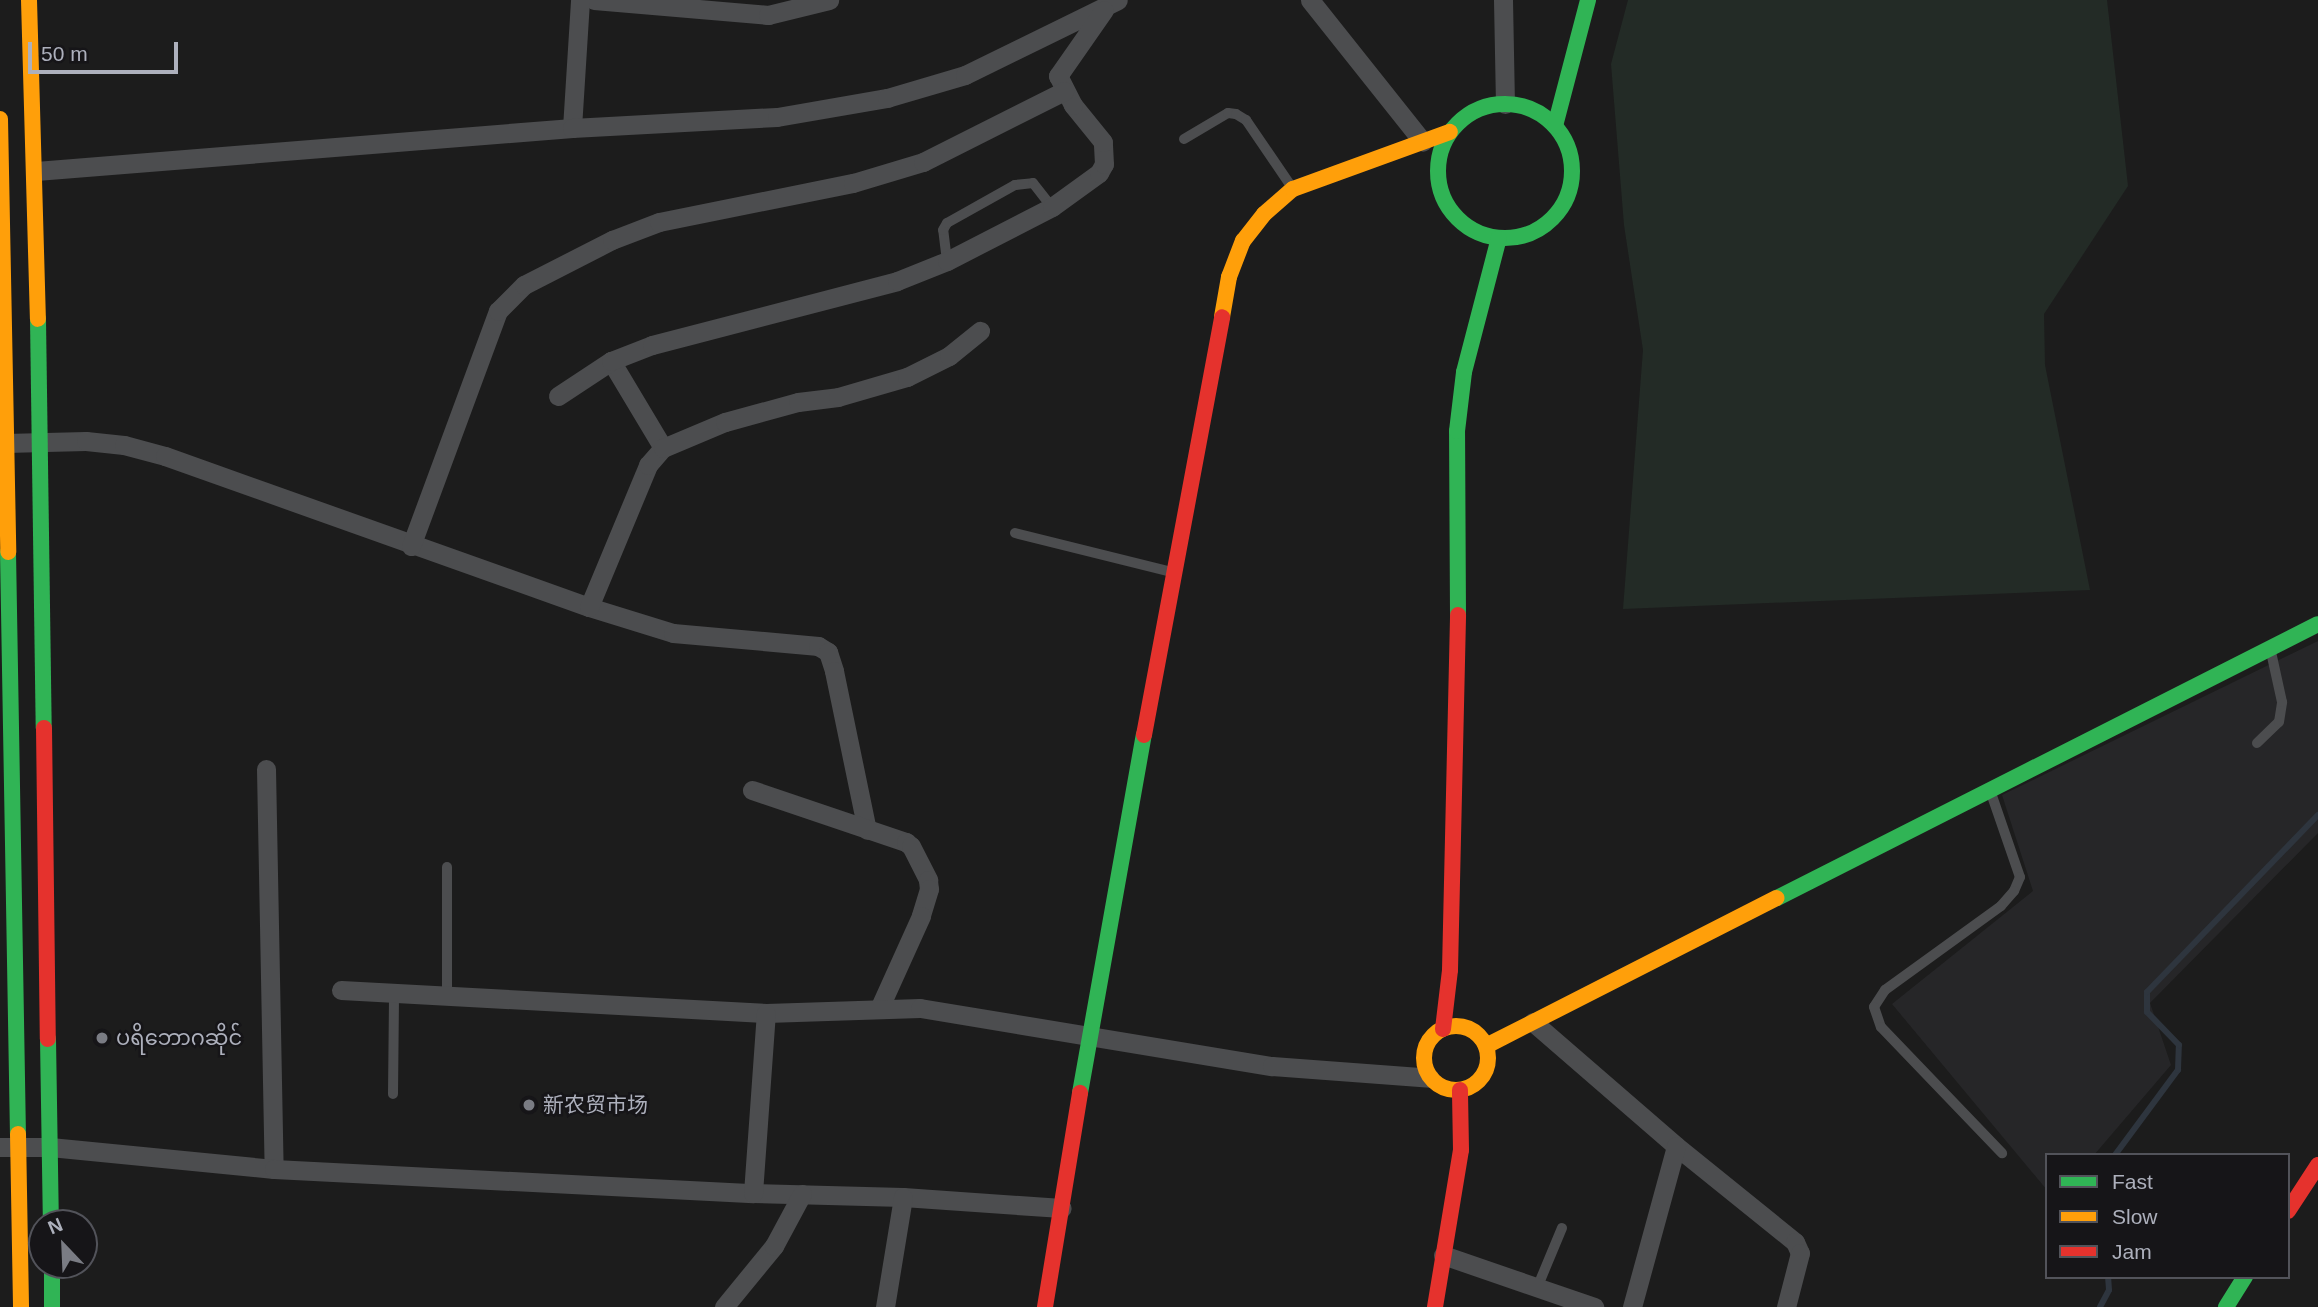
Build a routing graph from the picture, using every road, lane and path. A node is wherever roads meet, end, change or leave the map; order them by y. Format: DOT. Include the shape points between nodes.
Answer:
graph roads {
  1 [pos="29,0"];
  2 [pos="580,0"];
  3 [pos="594,0"];
  4 [pos="829,0"];
  5 [pos="1310,0"];
  6 [pos="1503,0"];
  7 [pos="1588,0"];
  8 [pos="1113,3"];
  9 [pos="1064,90"];
  10 [pos="1505,104"];
  11 [pos="0,119"];
  12 [pos="1555,126"];
  13 [pos="572,128"];
  14 [pos="1450,132"];
  15 [pos="1184,139"];
  16 [pos="1423,142"];
  17 [pos="4,171"];
  18 [pos="30,171"];
  19 [pos="1293,189"];
  20 [pos="1052,207"];
  21 [pos="1499,238"];
  22 [pos="947,261"];
  23 [pos="1,289"];
  24 [pos="980,331"];
  25 [pos="611,362"];
  26 [pos="558,396"];
  27 [pos="5,443"];
  28 [pos="40,443"];
  29 [pos="663,448"];
  30 [pos="1016,533"];
  31 [pos="411,546"];
  32 [pos="1174,573"];
  33 [pos="589,607"];
  34 [pos="2318,624"];
  35 [pos="2270,648"];
  36 [pos="43,652"];
  37 [pos="8,653"];
  38 [pos="2257,743"];
  39 [pos="266,769"];
  40 [pos="1989,789"];
  41 [pos="752,790"];
  42 [pos="867,830"];
  43 [pos="46,861"];
  44 [pos="11,863"];
  45 [pos="447,867"];
  46 [pos="341,990"];
  47 [pos="394,993"];
  48 [pos="447,996"];
  49 [pos="879,1009"];
  50 [pos="766,1013"];
  51 [pos="1533,1022"];
  52 [pos="1443,1029"];
  53 [pos="1089,1034"];
  54 [pos="1486,1046"];
  55 [pos="1430,1078"];
  56 [pos="1460,1090"];
  57 [pos="393,1094"];
  58 [pos="1676,1146"];
  59 [pos="8,1147"];
  60 [pos="50,1147"];
  61 [pos="2002,1153"];
  62 [pos="2318,1165"];
  63 [pos="274,1168"];
  64 [pos="753,1193"];
  65 [pos="802,1194"];
  66 [pos="903,1196"];
  67 [pos="1062,1208"];
  68 [pos="2290,1208"];
  69 [pos="51,1209"];
  70 [pos="1562,1228"];
  71 [pos="1443,1255"];
  72 [pos="52,1279"];
  73 [pos="2244,1279"];
  74 [pos="1537,1288"];
  75 [pos="20,1307"];
  76 [pos="52,1307"];
  77 [pos="724,1307"];
  78 [pos="885,1307"];
  79 [pos="1045,1307"];
  80 [pos="1435,1307"];
  81 [pos="1594,1307"];
  82 [pos="1632,1307"];
  83 [pos="1786,1307"];
  84 [pos="2226,1307"];
  1 -- 18 [label="main road"];
  2 -- 13 [label="street"];
  3 -- 4 [label="street" via="768,15"];
  5 -- 16 [label="street"];
  6 -- 10 [label="street"];
  7 -- 12 [label="main road"];
  8 -- 9 [label="street" via="1062,66 1058,76"];
  8 -- 13 [label="street" via="965,75 887,98 777,117"];
  9 -- 20 [label="street" via="1102,142 1104,164 1099,173"];
  9 -- 31 [label="street" via="923,162 853,183 659,222 612,240 524,285 498,311"];
  10 -- 12 [label="main road" via="1532,109"];
  10 -- 14 [label="main road" via="1477,110"];
  11 -- 17 [label="main road"];
  12 -- 21 [label="main road" via="1573,164 1564,204 1533,233"];
  13 -- 18 [label="street"];
  14 -- 16 [label="main road"];
  14 -- 21 [label="main road" via="1437,164 1437,179 1447,205 1465,226"];
  15 -- 19 [label="lane" via="1228,113 1236,114 1246,120"];
  16 -- 19 [label="main road"];
  17 -- 23 [label="main road"];
  18 -- 28 [label="main road"];
  19 -- 32 [label="main road" via="1264,214 1243,241 1229,277"];
  20 -- 22 [label="street"];
  20 -- 22 [label="lane" via="1034,184 1016,185 947,223 943,230"];
  21 -- 52 [label="main road" via="1464,372 1457,431 1458,686 1450,970"];
  22 -- 25 [label="street" via="897,281 686,336"];
  23 -- 27 [label="main road"];
  24 -- 29 [label="street" via="949,356 907,377 726,422"];
  25 -- 26 [label="street"];
  25 -- 29 [label="street"];
  27 -- 28 [label="street"];
  27 -- 37 [label="main road"];
  28 -- 31 [label="street" via="124,444"];
  28 -- 36 [label="main road"];
  29 -- 33 [label="street" via="648,465"];
  30 -- 32 [label="lane"];
  31 -- 33 [label="street"];
  32 -- 53 [label="main road"];
  33 -- 42 [label="street" via="673,633 818,646 828,652"];
  34 -- 35 [label="main road"];
  35 -- 38 [label="lane" via="2282,702 2279,722"];
  35 -- 40 [label="main road"];
  36 -- 37 [label="main road"];
  36 -- 43 [label="main road"];
  37 -- 44 [label="main road"];
  39 -- 63 [label="street"];
  40 -- 51 [label="main road"];
  40 -- 61 [label="lane" via="2020,877 2014,891 2001,906 1885,990 1874,1007 1881,1027"];
  41 -- 42 [label="street"];
  42 -- 49 [label="street" via="911,846 929,889"];
  43 -- 44 [label="main road"];
  43 -- 60 [label="main road"];
  44 -- 59 [label="main road"];
  45 -- 48 [label="lane"];
  46 -- 47 [label="street"];
  47 -- 48 [label="street"];
  47 -- 57 [label="lane"];
  48 -- 50 [label="street"];
  49 -- 50 [label="street"];
  49 -- 53 [label="street" via="920,1008"];
  50 -- 64 [label="street"];
  51 -- 54 [label="main road"];
  51 -- 58 [label="street"];
  52 -- 54 [label="main road" via="1468,1028"];
  52 -- 55 [label="main road" via="1426,1046 1424,1063"];
  53 -- 55 [label="street" via="1272,1066"];
  53 -- 67 [label="main road"];
  54 -- 56 [label="main road" via="1486,1070 1476,1084"];
  55 -- 56 [label="main road" via="1444,1088"];
  56 -- 71 [label="main road" via="1461,1150"];
  58 -- 82 [label="street"];
  58 -- 83 [label="street" via="1795,1242 1800,1253"];
  59 -- 60 [label="street"];
  59 -- 75 [label="main road"];
  60 -- 63 [label="street"];
  60 -- 69 [label="main road"];
  62 -- 68 [label="main road"];
  63 -- 64 [label="street"];
  64 -- 65 [label="street"];
  65 -- 66 [label="street"];
  65 -- 77 [label="street" via="774,1246"];
  66 -- 67 [label="street"];
  66 -- 78 [label="street"];
  67 -- 79 [label="main road"];
  70 -- 74 [label="lane"];
  71 -- 74 [label="street"];
  71 -- 80 [label="main road"];
  72 -- 76 [label="main road"];
  73 -- 84 [label="main road"];
  74 -- 81 [label="street"];
}
